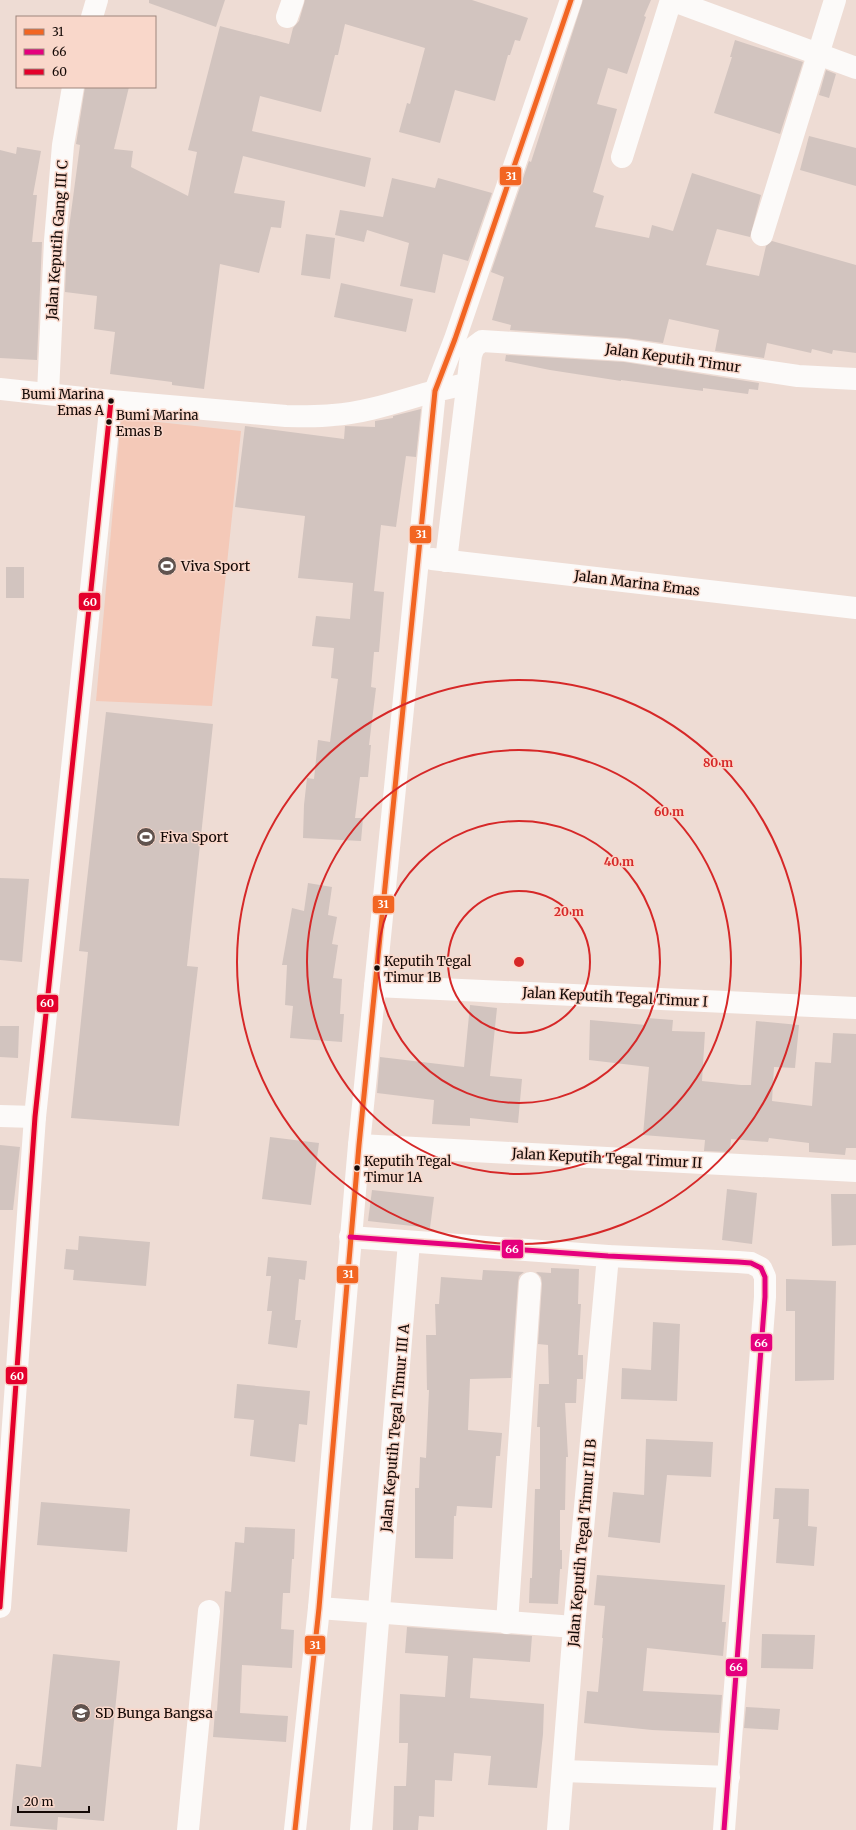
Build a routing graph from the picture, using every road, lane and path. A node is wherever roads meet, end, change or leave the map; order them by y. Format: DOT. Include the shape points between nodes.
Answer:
graph roads {
  1 [pos="97,0"];
  2 [pos="571,0"];
  3 [pos="671,0"];
  4 [pos="835,0"];
  5 [pos="92,16"];
  6 [pos="819,54"];
  7 [pos="856,68"];
  8 [pos="73,88"];
  9 [pos="622,157"];
  10 [pos="762,235"];
  11 [pos="856,379"];
  12 [pos="466,384"];
  13 [pos="0,389"];
  14 [pos="435,391"];
  15 [pos="48,393"];
  16 [pos="111,401"];
  17 [pos="419,558"];
  18 [pos="446,561"];
  19 [pos="856,608"];
  20 [pos="375,986"];
  21 [pos="856,1008"];
  22 [pos="0,1116"];
  23 [pos="35,1118"];
  24 [pos="359,1145"];
  25 [pos="856,1171"];
  26 [pos="350,1237"];
  27 [pos="410,1242"];
  28 [pos="608,1256"];
  29 [pos="530,1283"];
  30 [pos="0,1607"];
  31 [pos="319,1608"];
  32 [pos="209,1611"];
  33 [pos="380,1613"];
  34 [pos="507,1623"];
  35 [pos="574,1627"];
  36 [pos="563,1771"];
  37 [pos="729,1777"];
  38 [pos="188,1830"];
  39 [pos="295,1830"];
  40 [pos="361,1830"];
  41 [pos="558,1830"];
  42 [pos="724,1830"];
  1 -- 5 [label="street"];
  2 -- 14 [label="street"];
  3 -- 6 [label="street"];
  3 -- 9 [label="street"];
  4 -- 6 [label="street"];
  6 -- 7 [label="street"];
  6 -- 10 [label="street"];
  8 -- 15 [label="street, Jalan Keputih Gang III C" via="63,145 55,241"];
  11 -- 12 [label="street, Jalan Keputih Timur" via="798,376 625,350 489,341 479,343 472,351"];
  12 -- 14 [label="street"];
  12 -- 18 [label="street"];
  13 -- 15 [label="street"];
  14 -- 16 [label="street" via="363,410 310,416"];
  14 -- 17 [label="street"];
  15 -- 16 [label="street"];
  16 -- 23 [label="street"];
  17 -- 18 [label="street, Jalan Marina Emas"];
  17 -- 20 [label="street"];
  18 -- 19 [label="street, Jalan Marina Emas"];
  20 -- 21 [label="street, Jalan Keputih Tegal Timur I"];
  20 -- 24 [label="street"];
  22 -- 23 [label="street"];
  23 -- 30 [label="street"];
  24 -- 25 [label="street, Jalan Keputih Tegal Timur II"];
  24 -- 26 [label="street"];
  26 -- 27 [label="street"];
  26 -- 31 [label="street"];
  27 -- 28 [label="street"];
  27 -- 33 [label="street, Jalan Keputih Tegal Timur III A"];
  28 -- 35 [label="street, Jalan Keputih Tegal Timur III B"];
  28 -- 37 [label="street" via="751,1263 761,1268 765,1278 766,1297"];
  29 -- 34 [label="street"];
  31 -- 33 [label="street"];
  31 -- 39 [label="street"];
  32 -- 38 [label="street"];
  33 -- 34 [label="street"];
  33 -- 40 [label="street, Jalan Keputih Tegal Timur III A"];
  34 -- 35 [label="street"];
  35 -- 36 [label="street, Jalan Keputih Tegal Timur III B"];
  36 -- 37 [label="street"];
  36 -- 41 [label="street, Jalan Keputih Tegal Timur III B"];
  37 -- 42 [label="street"];
}
